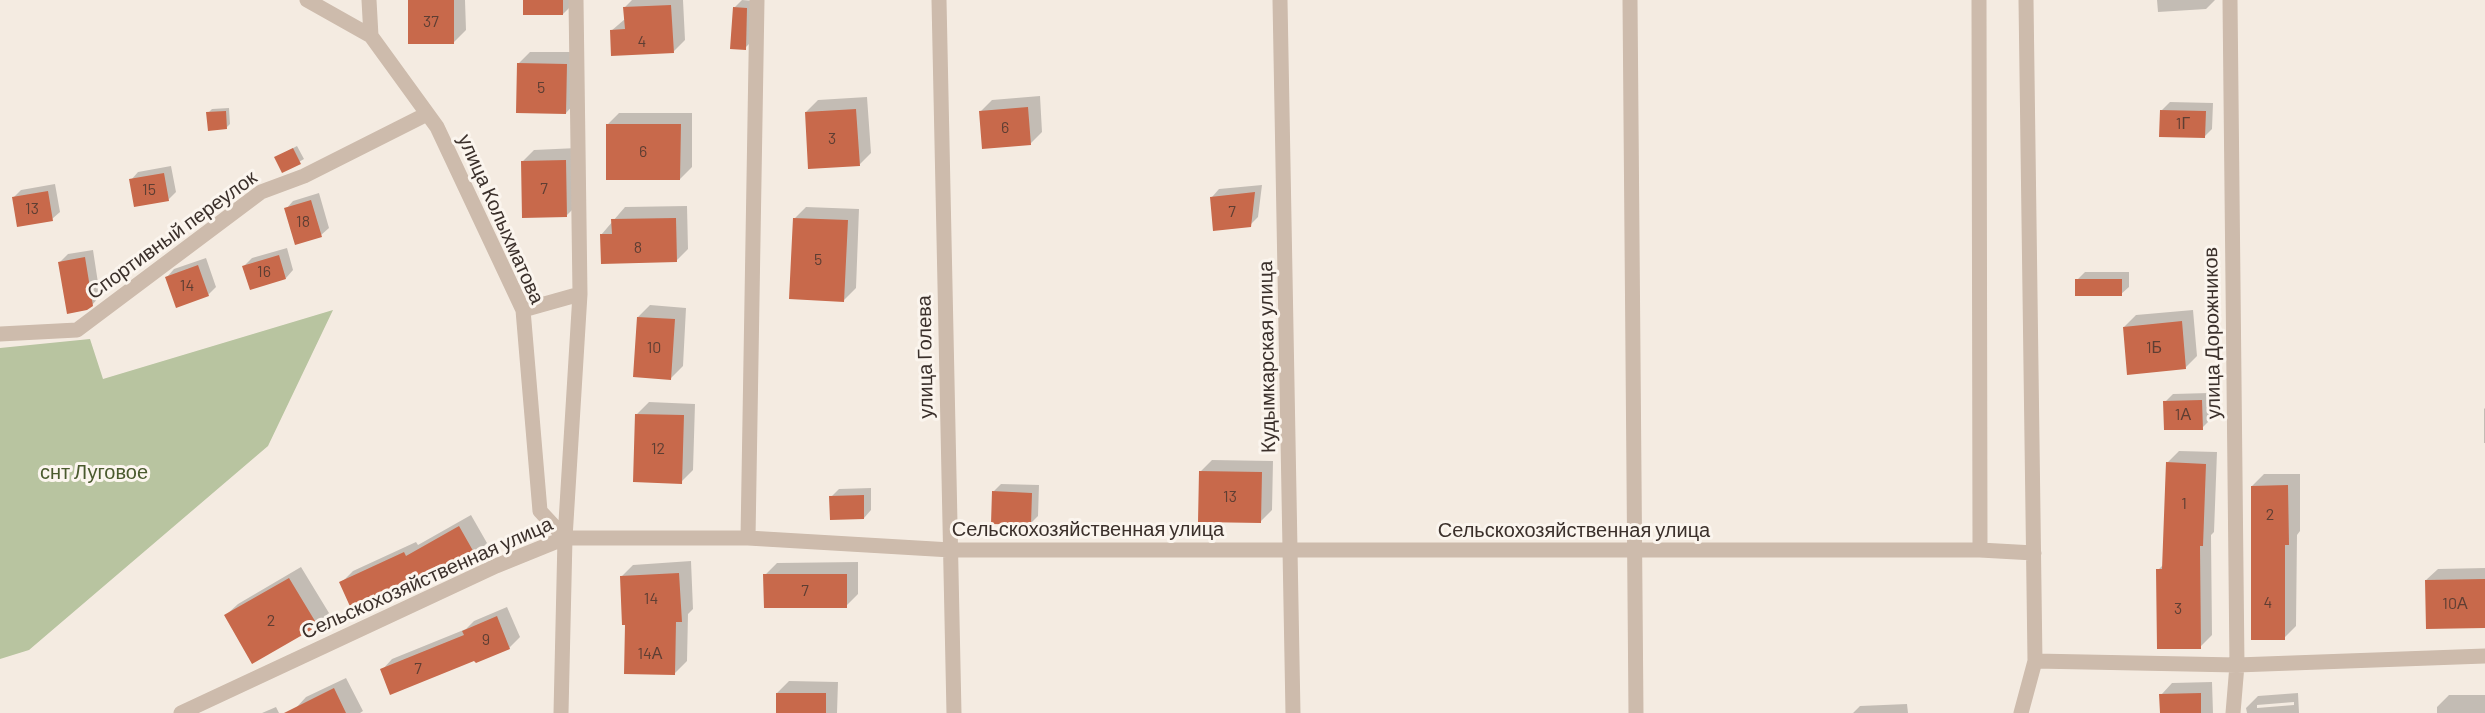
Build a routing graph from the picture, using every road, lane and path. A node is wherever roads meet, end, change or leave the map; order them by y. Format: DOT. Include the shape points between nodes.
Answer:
graph roads {
  1 [pos="307,0"];
  2 [pos="369,0"];
  3 [pos="576,0"];
  4 [pos="757,0"];
  5 [pos="939,0"];
  6 [pos="1280,0"];
  7 [pos="1630,0"];
  8 [pos="1979,0"];
  9 [pos="2026,0"];
  10 [pos="2230,0"];
  11 [pos="371,36"];
  12 [pos="428,114"];
  13 [pos="580,294"];
  14 [pos="523,310"];
  15 [pos="0,334"];
  16 [pos="565,538"];
  17 [pos="748,538"];
  18 [pos="951,550"];
  19 [pos="1980,550"];
  20 [pos="1292,551"];
  21 [pos="1635,552"];
  22 [pos="2034,553"];
  23 [pos="2485,656"];
  24 [pos="2035,661"];
  25 [pos="2237,665"];
  26 [pos="181,713"];
  27 [pos="561,713"];
  28 [pos="954,713"];
  29 [pos="1293,713"];
  30 [pos="1636,713"];
  31 [pos="2021,713"];
  32 [pos="2233,713"];
  1 -- 11 [label="street"];
  2 -- 11 [label="street"];
  3 -- 13 [label="street"];
  4 -- 17 [label="street"];
  5 -- 18 [label="street, улица Голева"];
  6 -- 20 [label="street, Кудымкарская улица"];
  7 -- 21 [label="street"];
  8 -- 19 [label="street"];
  9 -- 22 [label="street"];
  10 -- 25 [label="street, улица Дорожников"];
  11 -- 12 [label="street, улица Колыхматова"];
  12 -- 14 [label="street, улица Колыхматова"];
  12 -- 15 [label="street, Спортивный переулок" via="304,176 261,192 77,330"];
  13 -- 14 [label="street"];
  13 -- 16 [label="street"];
  14 -- 16 [label="street, улица Колыхматова" via="540,511"];
  16 -- 17 [label="street, Сельскохозяйственная улица"];
  16 -- 26 [label="street, Сельскохозяйственная улица" via="496,566"];
  16 -- 27 [label="street"];
  17 -- 18 [label="street, Сельскохозяйственная улица"];
  18 -- 20 [label="street, Сельскохозяйственная улица"];
  18 -- 28 [label="street, улица Голева"];
  19 -- 21 [label="street, Сельскохозяйственная улица"];
  19 -- 22 [label="street, Сельскохозяйственная улица"];
  20 -- 21 [label="street, Сельскохозяйственная улица"];
  20 -- 29 [label="street, Кудымкарская улица"];
  21 -- 30 [label="street"];
  22 -- 24 [label="street"];
  23 -- 25 [label="street"];
  24 -- 25 [label="street"];
  24 -- 31 [label="street"];
  25 -- 32 [label="street, улица Дорожников"];
}
